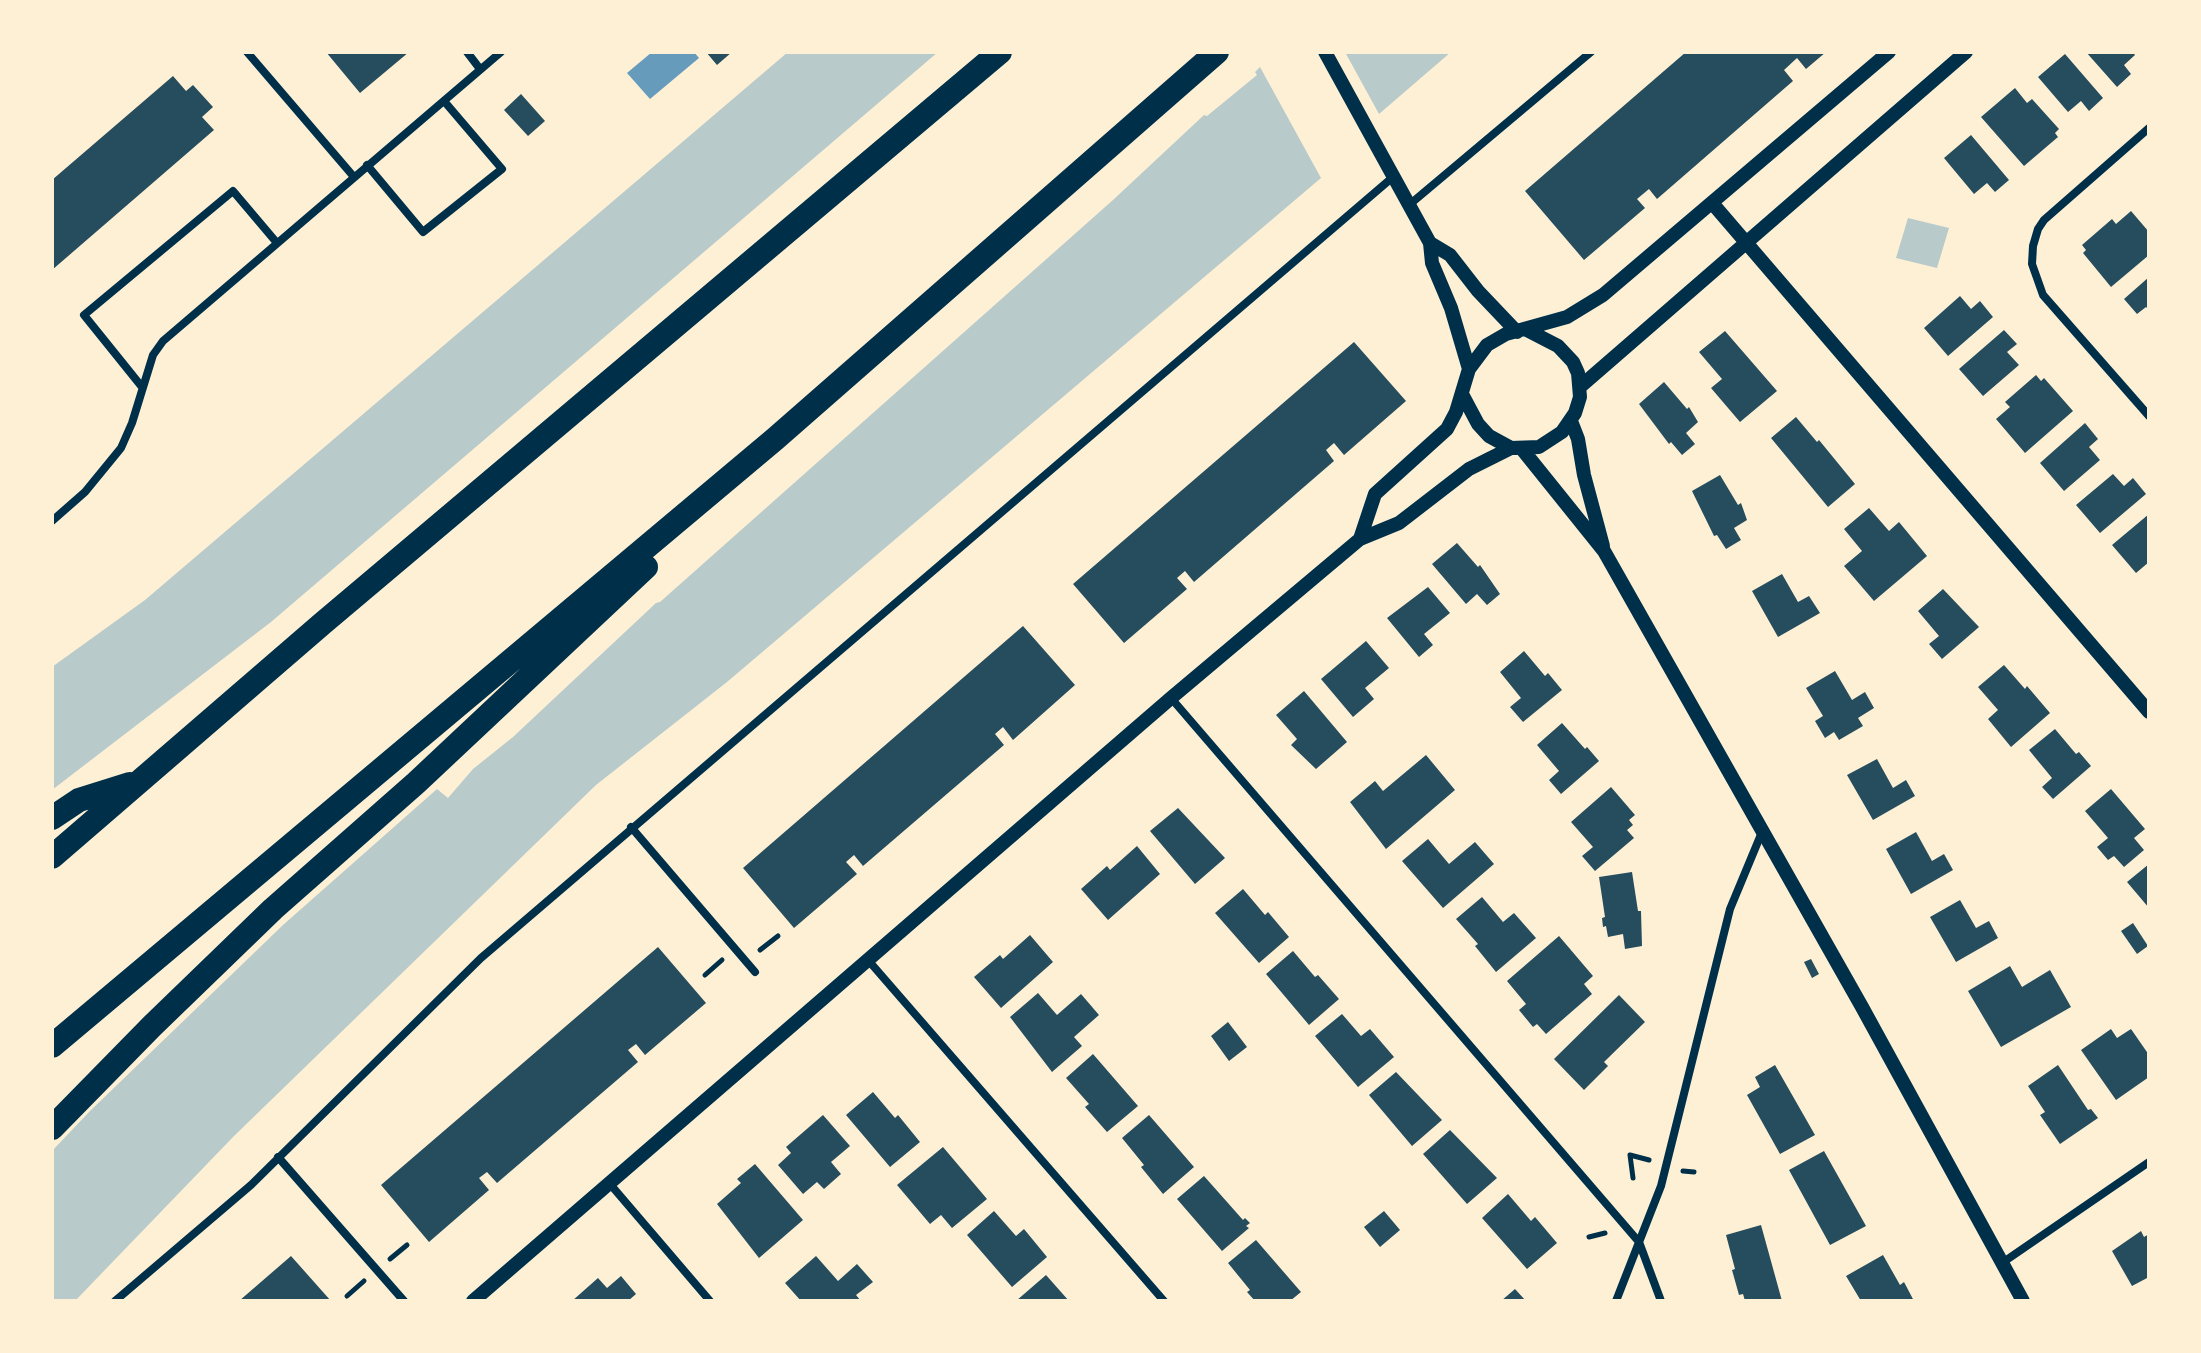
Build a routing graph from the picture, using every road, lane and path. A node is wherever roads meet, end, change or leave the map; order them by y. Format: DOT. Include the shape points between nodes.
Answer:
graph roads {
  1 [pos="247,52"];
  2 [pos="467,52"];
  3 [pos="501,52"];
  4 [pos="1000,52"];
  5 [pos="1217,52"];
  6 [pos="1325,52"];
  7 [pos="1591,52"];
  8 [pos="1889,52"];
  9 [pos="1966,52"];
  10 [pos="480,69"];
  11 [pos="444,101"];
  12 [pos="2149,128"];
  13 [pos="367,165"];
  14 [pos="354,177"];
  15 [pos="1393,177"];
  16 [pos="1713,204"];
  17 [pos="1409,205"];
  18 [pos="277,243"];
  19 [pos="1430,243"];
  20 [pos="1745,243"];
  21 [pos="1522,331"];
  22 [pos="1469,369"];
  23 [pos="1581,386"];
  24 [pos="142,387"];
  25 [pos="1462,394"];
  26 [pos="2149,416"];
  27 [pos="1571,421"];
  28 [pos="775,439"];
  29 [pos="1516,449"];
  30 [pos="52,521"];
  31 [pos="1360,539"];
  32 [pos="1604,551"];
  33 [pos="1171,698"];
  34 [pos="2149,712"];
  35 [pos="139,781"];
  36 [pos="52,818"];
  37 [pos="631,827"];
  38 [pos="1762,832"];
  39 [pos="52,857"];
  40 [pos="868,960"];
  41 [pos="755,972"];
  42 [pos="52,1046"];
  43 [pos="52,1128"];
  44 [pos="278,1157"];
  45 [pos="1651,1161"];
  46 [pos="2149,1162"];
  47 [pos="1633,1178"];
  48 [pos="610,1184"];
  49 [pos="1605,1233"];
  50 [pos="1589,1237"];
  51 [pos="1639,1242"];
  52 [pos="2002,1263"];
  53 [pos="115,1301"];
  54 [pos="404,1301"];
  55 [pos="473,1301"];
  56 [pos="710,1301"];
  57 [pos="1164,1301"];
  58 [pos="1616,1301"];
  59 [pos="1661,1301"];
  60 [pos="2023,1301"];
  1 -- 14 [label="street"];
  2 -- 10 [label="street"];
  3 -- 10 [label="street"];
  4 -- 35 [label="highway"];
  5 -- 28 [label="highway"];
  6 -- 15 [label="street"];
  7 -- 17 [label="street"];
  8 -- 16 [label="street"];
  9 -- 20 [label="street"];
  10 -- 11 [label="street"];
  11 -- 13 [label="street"];
  11 -- 13 [label="street" via="502,169 423,232"];
  12 -- 26 [label="street" via="2044,220 2033,246 2034,275 2043,295"];
  13 -- 14 [label="street"];
  14 -- 18 [label="street"];
  15 -- 17 [label="street"];
  15 -- 37 [label="street"];
  16 -- 20 [label="street"];
  16 -- 21 [label="street" via="1592,304"];
  17 -- 19 [label="street"];
  18 -- 24 [label="street" via="163,341"];
  18 -- 24 [label="street" via="233,191 84,315"];
  19 -- 21 [label="street" via="1450,255 1478,291"];
  19 -- 22 [label="street" via="1432,263"];
  20 -- 23 [label="street"];
  20 -- 34 [label="street"];
  21 -- 22 [label="street" via="1487,345"];
  21 -- 23 [label="street" via="1567,354"];
  22 -- 25 [label="street"];
  23 -- 27 [label="street"];
  24 -- 30 [label="street" via="121,448 103,473"];
  25 -- 29 [label="street" via="1489,436"];
  25 -- 31 [label="street" via="1439,438 1375,494"];
  27 -- 29 [label="street" via="1539,447"];
  27 -- 32 [label="street"];
  28 -- 42 [label="highway"];
  28 -- 43 [label="highway" via="603,609 273,909"];
  29 -- 31 [label="street" via="1469,469 1399,523"];
  29 -- 32 [label="street"];
  31 -- 33 [label="street"];
  32 -- 38 [label="street"];
  33 -- 40 [label="street"];
  33 -- 51 [label="street"];
  35 -- 36 [label="highway" via="79,800"];
  35 -- 39 [label="highway"];
  37 -- 41 [label="street"];
  37 -- 44 [label="street" via="453,983"];
  38 -- 51 [label="street" via="1730,909 1661,1186"];
  38 -- 52 [label="street"];
  40 -- 48 [label="street"];
  40 -- 57 [label="street"];
  44 -- 53 [label="street"];
  44 -- 54 [label="street"];
  45 -- 47 [label="path" via="1630,1155"];
  46 -- 52 [label="street"];
  48 -- 55 [label="street"];
  48 -- 56 [label="street"];
  49 -- 50 [label="path"];
  51 -- 58 [label="street"];
  51 -- 59 [label="street"];
  52 -- 60 [label="street"];
}
